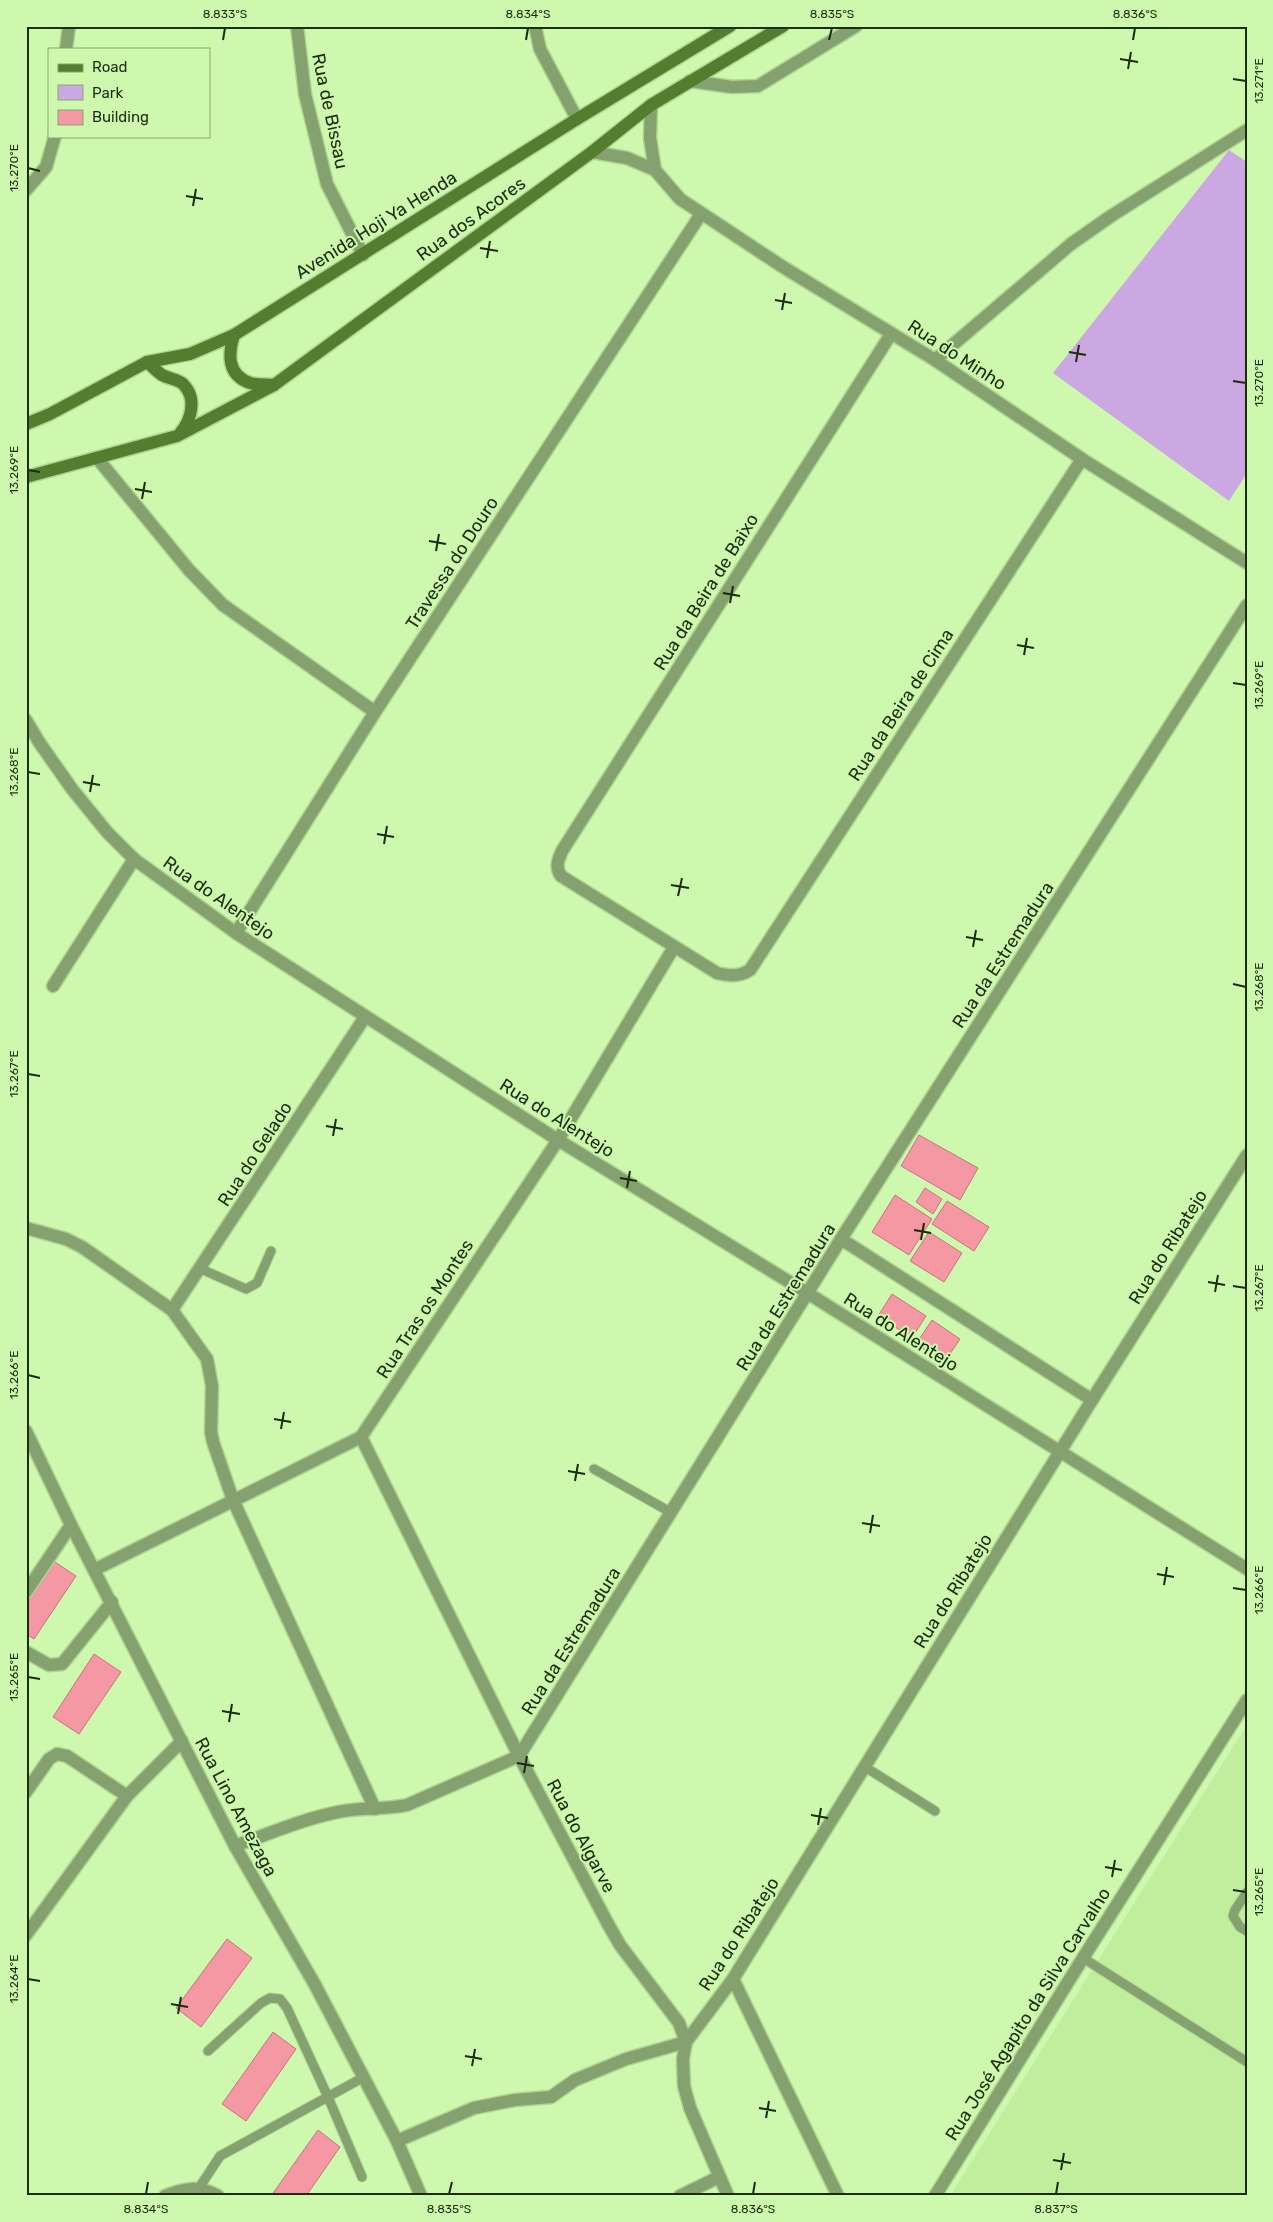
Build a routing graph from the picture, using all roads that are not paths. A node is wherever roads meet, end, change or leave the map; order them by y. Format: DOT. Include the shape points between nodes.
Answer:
graph roads {
  1 [pos="69,26"];
  2 [pos="297,26"];
  3 [pos="535,26"];
  4 [pos="730,26"];
  5 [pos="783,26"];
  6 [pos="856,26"];
  7 [pos="66,48"];
  8 [pos="690,81"];
  9 [pos="651,105"];
  10 [pos="577,119"];
  11 [pos="1247,130"];
  12 [pos="55,138"];
  13 [pos="592,152"];
  14 [pos="655,170"];
  15 [pos="26,190"];
  16 [pos="701,214"];
  17 [pos="363,255"];
  18 [pos="891,334"];
  19 [pos="234,335"];
  20 [pos="935,360"];
  21 [pos="147,362"];
  22 [pos="274,385"];
  23 [pos="26,424"];
  24 [pos="177,436"];
  25 [pos="97,458"];
  26 [pos="1082,459"];
  27 [pos="26,477"];
  28 [pos="1247,563"];
  29 [pos="1247,606"];
  30 [pos="375,712"];
  31 [pos="26,720"];
  32 [pos="134,859"];
  33 [pos="236,933"];
  34 [pos="674,947"];
  35 [pos="53,986"];
  36 [pos="365,1017"];
  37 [pos="558,1140"];
  38 [pos="1247,1155"];
  39 [pos="26,1228"];
  40 [pos="841,1240"];
  41 [pos="271,1251"];
  42 [pos="200,1270"];
  43 [pos="809,1294"];
  44 [pos="172,1310"];
  45 [pos="1092,1400"];
  46 [pos="26,1431"];
  47 [pos="361,1437"];
  48 [pos="1060,1452"];
  49 [pos="594,1469"];
  50 [pos="233,1500"];
  51 [pos="672,1513"];
  52 [pos="71,1525"];
  53 [pos="1247,1568"];
  54 [pos="96,1569"];
  55 [pos="27,1589"];
  56 [pos="112,1602"];
  57 [pos="26,1652"];
  58 [pos="1247,1700"];
  59 [pos="182,1741"];
  60 [pos="519,1756"];
  61 [pos="865,1767"];
  62 [pos="26,1792"];
  63 [pos="127,1796"];
  64 [pos="376,1809"];
  65 [pos="935,1811"];
  66 [pos="235,1846"];
  67 [pos="1247,1892"];
  68 [pos="1247,1931"];
  69 [pos="26,1935"];
  70 [pos="1083,1958"];
  71 [pos="733,1979"];
  72 [pos="686,2042"];
  73 [pos="208,2051"];
  74 [pos="1247,2062"];
  75 [pos="364,2077"];
  76 [pos="328,2097"];
  77 [pos="397,2141"];
  78 [pos="362,2177"];
  79 [pos="719,2177"];
  80 [pos="199,2188"];
  81 [pos="165,2196"];
  82 [pos="218,2196"];
  83 [pos="421,2196"];
  84 [pos="680,2196"];
  85 [pos="728,2196"];
  86 [pos="838,2196"];
  87 [pos="935,2196"];
  1 -- 7 [label="street"];
  2 -- 17 [label="street, Rua de Bissau" via="305,94 327,184"];
  3 -- 10 [label="street" via="540,49"];
  4 -- 10 [label="main road, Avenida Hoji Ya Henda"];
  5 -- 8 [label="main road, Rua dos Acores"];
  6 -- 8 [label="street" via="758,86 732,87"];
  8 -- 9 [label="main road, Rua dos Acores"];
  9 -- 13 [label="main road, Rua dos Acores"];
  9 -- 14 [label="street" via="650,138"];
  10 -- 17 [label="main road, Avenida Hoji Ya Henda"];
  11 -- 20 [label="street" via="1071,244"];
  12 -- 15 [label="street" via="46,167"];
  13 -- 14 [label="street, Rua do Minho" via="627,158"];
  13 -- 22 [label="main road, Rua dos Acores"];
  14 -- 16 [label="street, Rua do Minho" via="680,199"];
  16 -- 18 [label="street, Rua do Minho"];
  16 -- 30 [label="street, Travessa do Douro"];
  17 -- 19 [label="main road, Avenida Hoji Ya Henda"];
  18 -- 20 [label="street, Rua do Minho"];
  18 -- 34 [label="street, Rua da Beira de Baixo" via="557,861 561,876"];
  19 -- 21 [label="main road, Avenida Hoji Ya Henda" via="190,354"];
  19 -- 22 [label="main road" via="229,353 230,364 237,375 250,383"];
  20 -- 26 [label="street, Rua do Minho"];
  21 -- 23 [label="main road, Avenida Hoji Ya Henda"];
  21 -- 24 [label="main road" via="162,375 184,384 190,394 189,423"];
  22 -- 24 [label="main road, Rua dos Acores"];
  24 -- 25 [label="main road"];
  25 -- 27 [label="main road"];
  25 -- 30 [label="street" via="189,570 223,605"];
  26 -- 28 [label="street, Rua do Minho"];
  26 -- 34 [label="street, Rua da Beira de Cima" via="750,970 735,976 717,973"];
  29 -- 40 [label="street, Rua da Estremadura"];
  30 -- 33 [label="street, Travessa do Douro"];
  31 -- 32 [label="street, Rua do Alentejo" via="72,789"];
  32 -- 33 [label="street, Rua do Alentejo"];
  32 -- 35 [label="street"];
  33 -- 36 [label="street, Rua do Alentejo"];
  34 -- 37 [label="street, Rua Tras os Montes"];
  36 -- 37 [label="street, Rua do Alentejo"];
  36 -- 42 [label="street, Rua do Gelado"];
  37 -- 43 [label="street, Rua do Alentejo"];
  37 -- 47 [label="street, Rua Tras os Montes"];
  38 -- 45 [label="street, Rua do Ribatejo"];
  39 -- 44 [label="street" via="82,1247"];
  40 -- 43 [label="street, Rua da Estremadura"];
  40 -- 45 [label="street"];
  41 -- 42 [label="lane" via="257,1283 246,1289"];
  42 -- 44 [label="street, Rua do Gelado"];
  43 -- 48 [label="street, Rua do Alentejo"];
  43 -- 51 [label="street, Rua da Estremadura"];
  44 -- 50 [label="street" via="207,1359 211,1372 211,1432"];
  45 -- 48 [label="street, Rua do Ribatejo"];
  46 -- 52 [label="street, Rua Lino Amezaga"];
  47 -- 50 [label="street"];
  47 -- 60 [label="street, Rua do Algarve"];
  48 -- 53 [label="street, Rua do Alentejo"];
  48 -- 61 [label="street, Rua do Ribatejo"];
  49 -- 51 [label="lane"];
  50 -- 54 [label="street"];
  50 -- 64 [label="street"];
  51 -- 60 [label="street, Rua da Estremadura"];
  52 -- 54 [label="street, Rua Lino Amezaga"];
  52 -- 55 [label="street"];
  54 -- 56 [label="street, Rua Lino Amezaga"];
  56 -- 57 [label="street" via="62,1664 50,1665"];
  56 -- 59 [label="street, Rua Lino Amezaga"];
  58 -- 70 [label="street, Rua José Agapito da Silva Carvalho"];
  59 -- 63 [label="street"];
  59 -- 66 [label="street, Rua Lino Amezaga"];
  60 -- 64 [label="street" via="406,1805"];
  60 -- 72 [label="street, Rua do Algarve" via="620,1945 674,2015"];
  61 -- 65 [label="lane"];
  61 -- 71 [label="street, Rua do Ribatejo"];
  62 -- 63 [label="street" via="49,1759 57,1754 67,1756"];
  63 -- 69 [label="street"];
  64 -- 66 [label="street" via="321,1815"];
  66 -- 75 [label="street, Rua Lino Amezaga"];
  67 -- 68 [label="lane" via="1233,1916"];
  70 -- 74 [label="lane"];
  70 -- 87 [label="street, Rua José Agapito da Silva Carvalho"];
  71 -- 72 [label="street, Rua do Ribatejo"];
  71 -- 86 [label="street"];
  72 -- 77 [label="street" via="626,2059 575,2080 551,2097 474,2108"];
  72 -- 79 [label="street" via="684,2086"];
  73 -- 76 [label="lane" via="261,2003 270,1998 280,1999"];
  75 -- 76 [label="lane"];
  75 -- 77 [label="street, Rua Lino Amezaga"];
  76 -- 78 [label="lane"];
  76 -- 80 [label="lane" via="220,2156"];
  77 -- 83 [label="street, Rua Lino Amezaga"];
  79 -- 84 [label="street"];
  79 -- 85 [label="street"];
  80 -- 81 [label="street"];
  80 -- 82 [label="street"];
}
